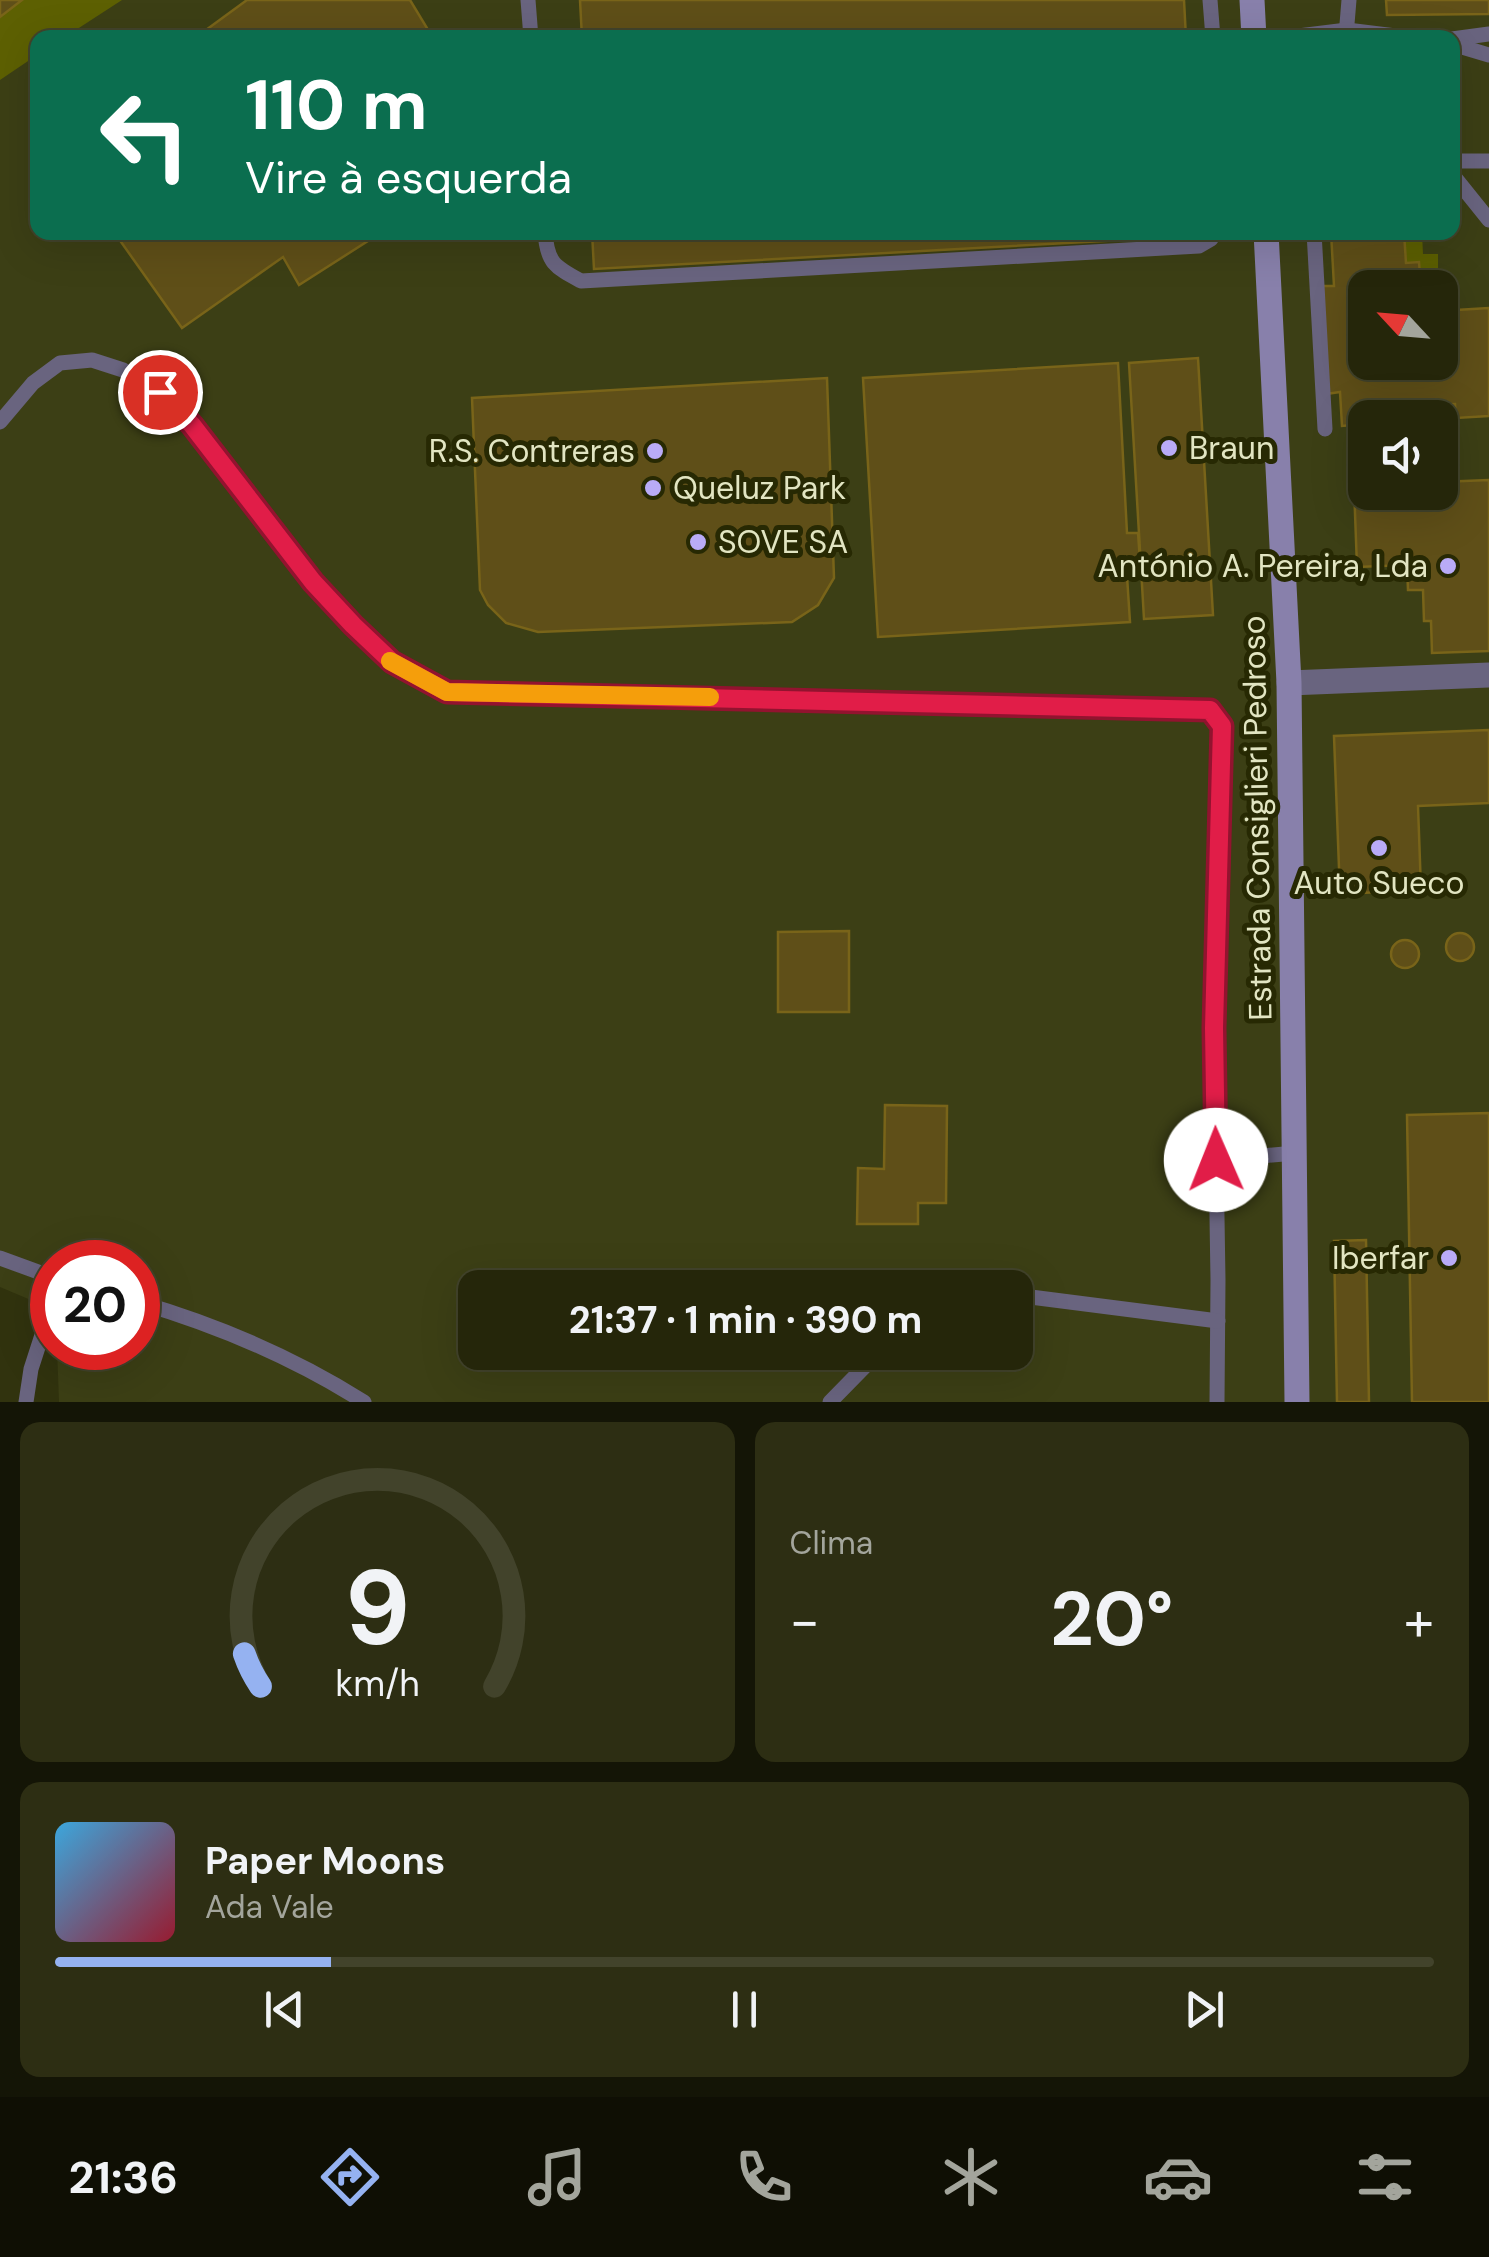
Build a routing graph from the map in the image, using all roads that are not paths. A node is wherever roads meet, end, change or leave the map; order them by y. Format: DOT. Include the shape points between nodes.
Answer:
graph roads {
  1 [pos="528,0"];
  2 [pos="1210,0"];
  3 [pos="1252,0"];
  4 [pos="1348,0"];
  5 [pos="530,30"];
  6 [pos="1212,30"];
  7 [pos="1254,30"];
  8 [pos="1348,30"];
  9 [pos="1489,34"];
  10 [pos="1460,39"];
  11 [pos="1460,41"];
  12 [pos="1489,43"];
  13 [pos="1460,44"];
  14 [pos="1489,54"];
  15 [pos="1460,161"];
  16 [pos="1489,161"];
  17 [pos="1460,184"];
  18 [pos="1489,220"];
  19 [pos="545,240"];
  20 [pos="1209,240"];
  21 [pos="1266,240"];
  22 [pos="1314,240"];
  23 [pos="0,422"];
  24 [pos="1325,428"];
  25 [pos="1489,675"];
  26 [pos="1289,683"];
  27 [pos="1295,1154"];
  28 [pos="1216,1160"];
  29 [pos="0,1258"];
  30 [pos="30,1269"];
  31 [pos="1033,1297"];
  32 [pos="160,1309"];
  33 [pos="1218,1321"];
  34 [pos="32,1370"];
  35 [pos="861,1370"];
  36 [pos="26,1402"];
  37 [pos="364,1402"];
  38 [pos="830,1402"];
  39 [pos="1217,1402"];
  40 [pos="1297,1402"];
  1 -- 5 [label="lane"];
  2 -- 6 [label="lane"];
  3 -- 7 [label="main road"];
  4 -- 8 [label="lane"];
  9 -- 10 [label="lane"];
  11 -- 12 [label="lane"];
  13 -- 14 [label="lane"];
  15 -- 16 [label="lane"];
  17 -- 18 [label="lane"];
  19 -- 20 [label="lane" via="560,270 581,281 1198,246"];
  21 -- 26 [label="main road, Estrada Consiglieri Pedroso"];
  22 -- 24 [label="lane"];
  23 -- 28 [label="lane" via="32,383 60,363 92,360 160,392 353,625 392,662 447,692 1210,710 1222,726"];
  25 -- 26 [label="street"];
  26 -- 27 [label="main road, Estrada Consiglieri Pedroso"];
  27 -- 28 [label="lane"];
  27 -- 40 [label="main road, Estrada Consiglieri Pedroso"];
  28 -- 33 [label="lane"];
  29 -- 30 [label="lane"];
  31 -- 33 [label="lane"];
  32 -- 37 [label="lane" via="270,1350"];
  33 -- 39 [label="lane"];
  34 -- 36 [label="lane"];
  35 -- 38 [label="lane"];
}
